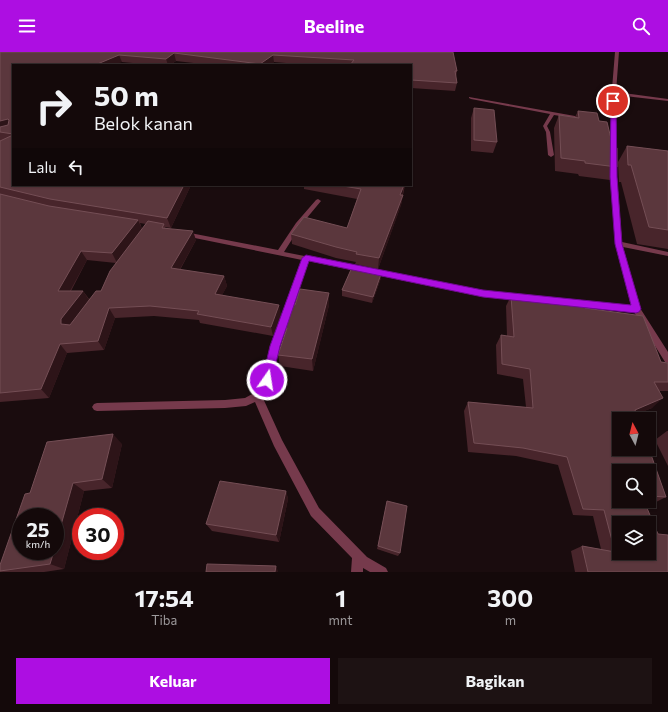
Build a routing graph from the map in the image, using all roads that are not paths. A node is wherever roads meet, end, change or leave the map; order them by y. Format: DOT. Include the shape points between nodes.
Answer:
graph roads {
  1 [pos="617,52"];
  2 [pos="614,93"];
  3 [pos="471,98"];
  4 [pos="668,100"];
  5 [pos="553,112"];
  6 [pos="591,119"];
  7 [pos="606,122"];
  8 [pos="613,123"];
  9 [pos="551,155"];
  10 [pos="318,201"];
  11 [pos="180,233"];
  12 [pos="619,244"];
  13 [pos="280,253"];
  14 [pos="668,254"];
  15 [pos="306,258"];
  16 [pos="636,309"];
  17 [pos="668,359"];
  18 [pos="257,396"];
  19 [pos="97,407"];
  20 [pos="358,556"];
  21 [pos="356,572"];
  22 [pos="382,572"];
  1 -- 2 [label="street"];
  2 -- 4 [label="street"];
  2 -- 8 [label="street"];
  3 -- 5 [label="street"];
  5 -- 6 [label="street"];
  5 -- 9 [label="street" via="545,126"];
  7 -- 8 [label="street"];
  8 -- 12 [label="street"];
  10 -- 13 [label="street" via="298,224"];
  11 -- 13 [label="street"];
  12 -- 14 [label="street"];
  12 -- 16 [label="street"];
  13 -- 15 [label="street"];
  15 -- 16 [label="street" via="483,294"];
  15 -- 18 [label="street" via="275,346 267,380"];
  16 -- 17 [label="street"];
  18 -- 19 [label="street" via="246,402 225,404"];
  18 -- 20 [label="street" via="278,443 315,512"];
  20 -- 21 [label="street"];
  20 -- 22 [label="street"];
}
